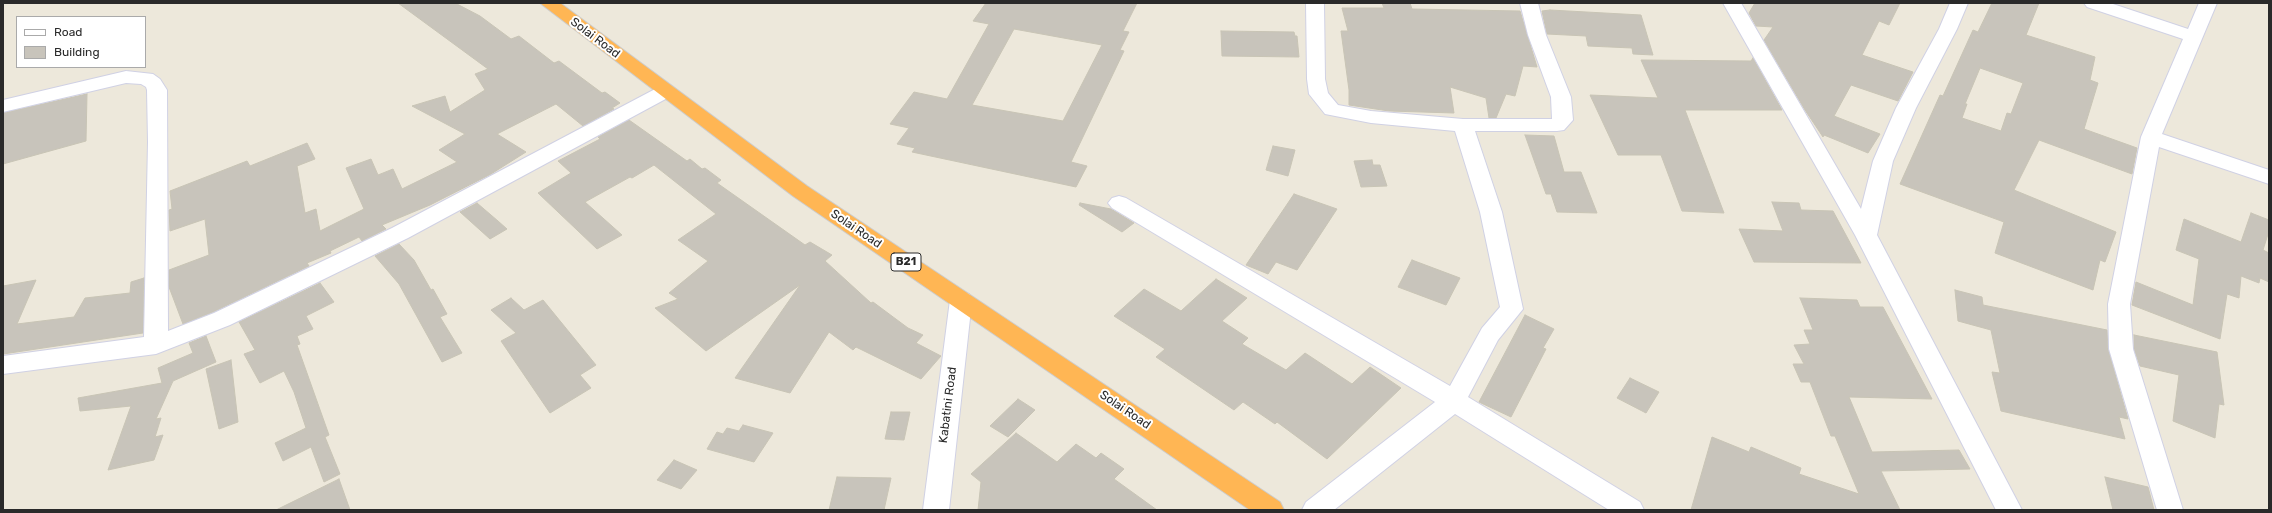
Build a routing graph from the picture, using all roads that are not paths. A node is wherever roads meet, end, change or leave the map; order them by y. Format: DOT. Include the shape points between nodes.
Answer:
graph roads {
  1 [pos="549,3"];
  2 [pos="1315,3"];
  3 [pos="1529,3"];
  4 [pos="1732,3"];
  5 [pos="1959,3"];
  6 [pos="2093,3"];
  7 [pos="2208,3"];
  8 [pos="2194,37"];
  9 [pos="666,91"];
  10 [pos="3,106"];
  11 [pos="1463,125"];
  12 [pos="2151,138"];
  13 [pos="2269,177"];
  14 [pos="1119,203"];
  15 [pos="1866,235"];
  16 [pos="961,300"];
  17 [pos="156,345"];
  18 [pos="3,365"];
  19 [pos="1454,401"];
  20 [pos="936,510"];
  21 [pos="1271,510"];
  22 [pos="1314,510"];
  23 [pos="1631,510"];
  24 [pos="2009,510"];
  25 [pos="2170,510"];
  1 -- 9 [label="highway, Solai Road / B21"];
  2 -- 11 [label="street" via="1315,68 1319,94 1332,110 1371,117"];
  3 -- 11 [label="street" via="1537,35 1560,97 1563,120 1557,125 1546,126"];
  4 -- 15 [label="street"];
  5 -- 15 [label="street" via="1948,30 1906,108 1883,161"];
  6 -- 8 [label="street"];
  7 -- 8 [label="street"];
  8 -- 12 [label="street"];
  9 -- 16 [label="highway, Solai Road / B21" via="800,191"];
  9 -- 17 [label="street" via="400,233 222,319"];
  10 -- 17 [label="street" via="126,77 146,78 153,83 157,90 158,142"];
  11 -- 19 [label="street" via="1491,212 1512,309 1490,334"];
  12 -- 13 [label="street"];
  12 -- 25 [label="street" via="2119,304 2121,349"];
  14 -- 19 [label="street"];
  15 -- 24 [label="street"];
  16 -- 20 [label="street, Kabatini Road"];
  16 -- 21 [label="highway, Solai Road / B21"];
  17 -- 18 [label="street"];
  19 -- 22 [label="street"];
  19 -- 23 [label="street"];
}
